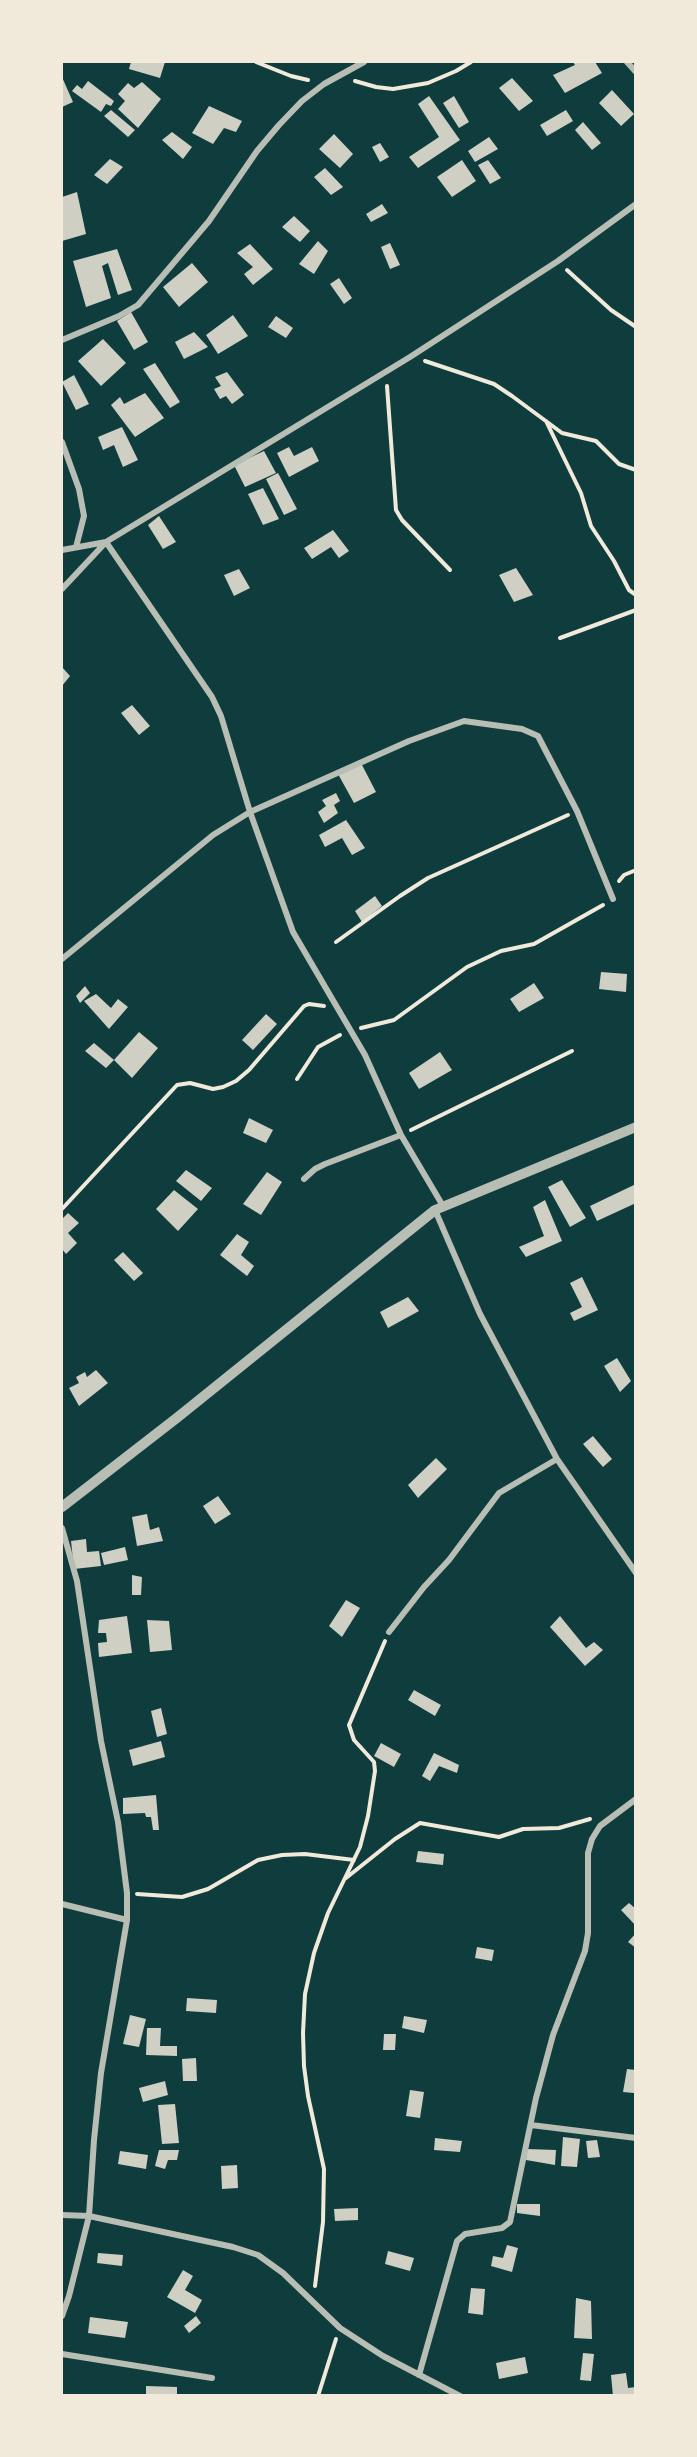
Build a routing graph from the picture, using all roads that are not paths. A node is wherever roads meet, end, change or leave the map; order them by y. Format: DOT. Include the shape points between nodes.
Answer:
graph roads {
  1 [pos="364,62"];
  2 [pos="627,62"];
  3 [pos="636,72"];
  4 [pos="636,204"];
  5 [pos="62,340"];
  6 [pos="62,442"];
  7 [pos="106,543"];
  8 [pos="76,547"];
  9 [pos="62,550"];
  10 [pos="62,589"];
  11 [pos="250,812"];
  12 [pos="614,899"];
  13 [pos="62,959"];
  14 [pos="636,1127"];
  15 [pos="401,1135"];
  16 [pos="304,1179"];
  17 [pos="439,1208"];
  18 [pos="557,1459"];
  19 [pos="62,1507"];
  20 [pos="62,1528"];
  21 [pos="636,1573"];
  22 [pos="389,1632"];
  23 [pos="636,1799"];
  24 [pos="62,1904"];
  25 [pos="127,1920"];
  26 [pos="531,2125"];
  27 [pos="636,2138"];
  28 [pos="62,2215"];
  29 [pos="90,2216"];
  30 [pos="62,2316"];
  31 [pos="62,2354"];
  32 [pos="419,2375"];
  33 [pos="212,2378"];
  34 [pos="460,2396"];
  1 -- 5 [label="street" via="302,101 264,142 209,221 138,305"];
  2 -- 3 [label="street"];
  4 -- 7 [label="street" via="558,261 410,357"];
  6 -- 8 [label="street" via="84,516"];
  7 -- 8 [label="street"];
  7 -- 10 [label="street"];
  7 -- 11 [label="street" via="212,697"];
  8 -- 9 [label="street"];
  11 -- 12 [label="street" via="409,741 464,721 522,729 536,734 577,812"];
  11 -- 13 [label="street" via="213,835"];
  11 -- 15 [label="street" via="293,932 365,1055"];
  14 -- 17 [label="street"];
  15 -- 16 [label="street" via="325,1164"];
  15 -- 17 [label="street"];
  17 -- 18 [label="street" via="480,1314"];
  17 -- 19 [label="street"];
  18 -- 21 [label="street"];
  18 -- 22 [label="street" via="499,1493"];
  20 -- 25 [label="street" via="77,1581 97,1719 118,1822"];
  23 -- 26 [label="street" via="600,1826 592,1839 588,1853 585,1952 554,2035"];
  24 -- 25 [label="street"];
  25 -- 29 [label="street" via="101,2073"];
  26 -- 27 [label="street"];
  26 -- 32 [label="street" via="510,2222 502,2228 460,2236 453,2249"];
  28 -- 29 [label="street"];
  29 -- 30 [label="street"];
  29 -- 32 [label="street" via="258,2255 283,2272 340,2328"];
  31 -- 33 [label="street"];
  32 -- 34 [label="street"];
}
